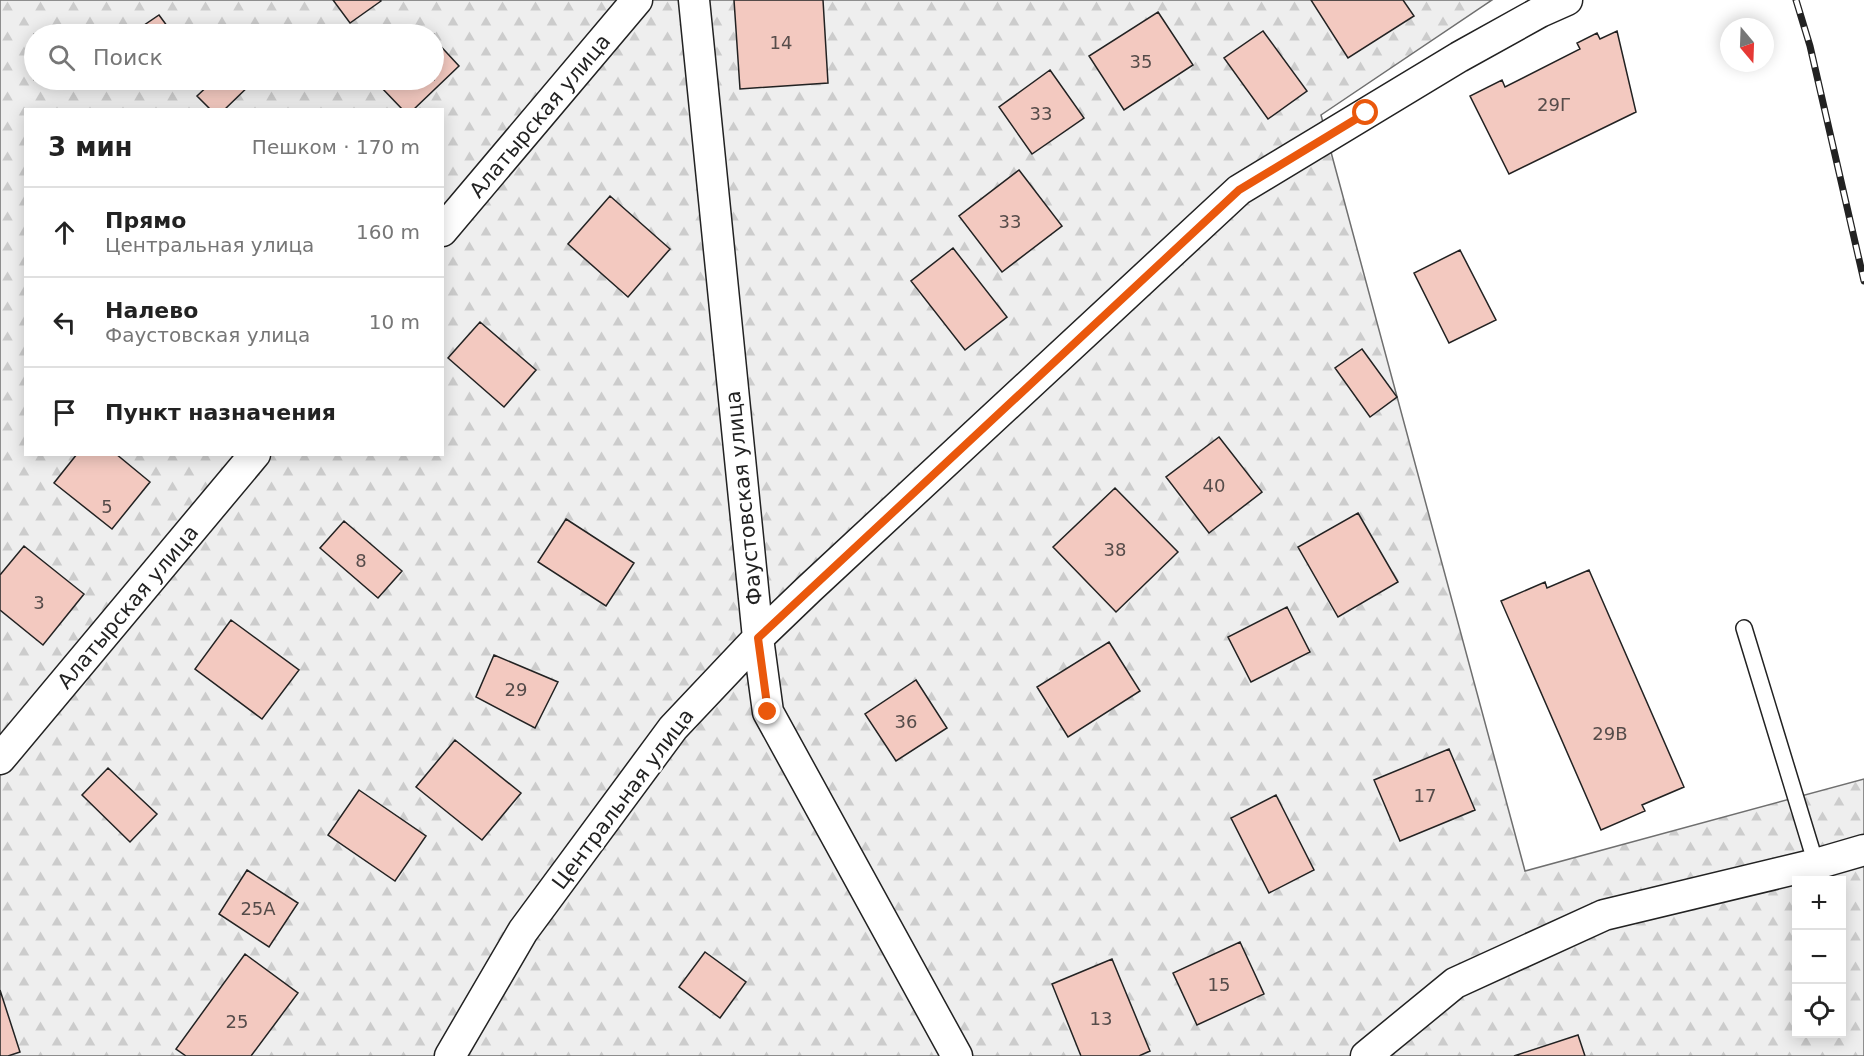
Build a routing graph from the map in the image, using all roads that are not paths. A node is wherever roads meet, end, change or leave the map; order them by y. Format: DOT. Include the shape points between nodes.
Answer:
graph roads {
  1 [pos="637,0"];
  2 [pos="694,0"];
  3 [pos="1567,0"];
  4 [pos="444,229"];
  5 [pos="253,456"];
  6 [pos="1744,628"];
  7 [pos="758,638"];
  8 [pos="0,759"];
  9 [pos="1864,850"];
  10 [pos="1816,864"];
  11 [pos="450,1056"];
  12 [pos="957,1056"];
  13 [pos="1366,1056"];
  1 -- 4 [label="street, Алатырская улица"];
  2 -- 7 [label="street, Фаустовская улица"];
  3 -- 7 [label="street, Центральная улица" via="1459,57 1239,190"];
  5 -- 8 [label="street, Алатырская улица"];
  6 -- 10 [label="lane"];
  7 -- 11 [label="street, Центральная улица" via="673,728 530,922"];
  7 -- 12 [label="street, Фаустовская улица" via="768,712"];
  9 -- 10 [label="street"];
  10 -- 13 [label="street" via="1604,915 1455,983"];
}
